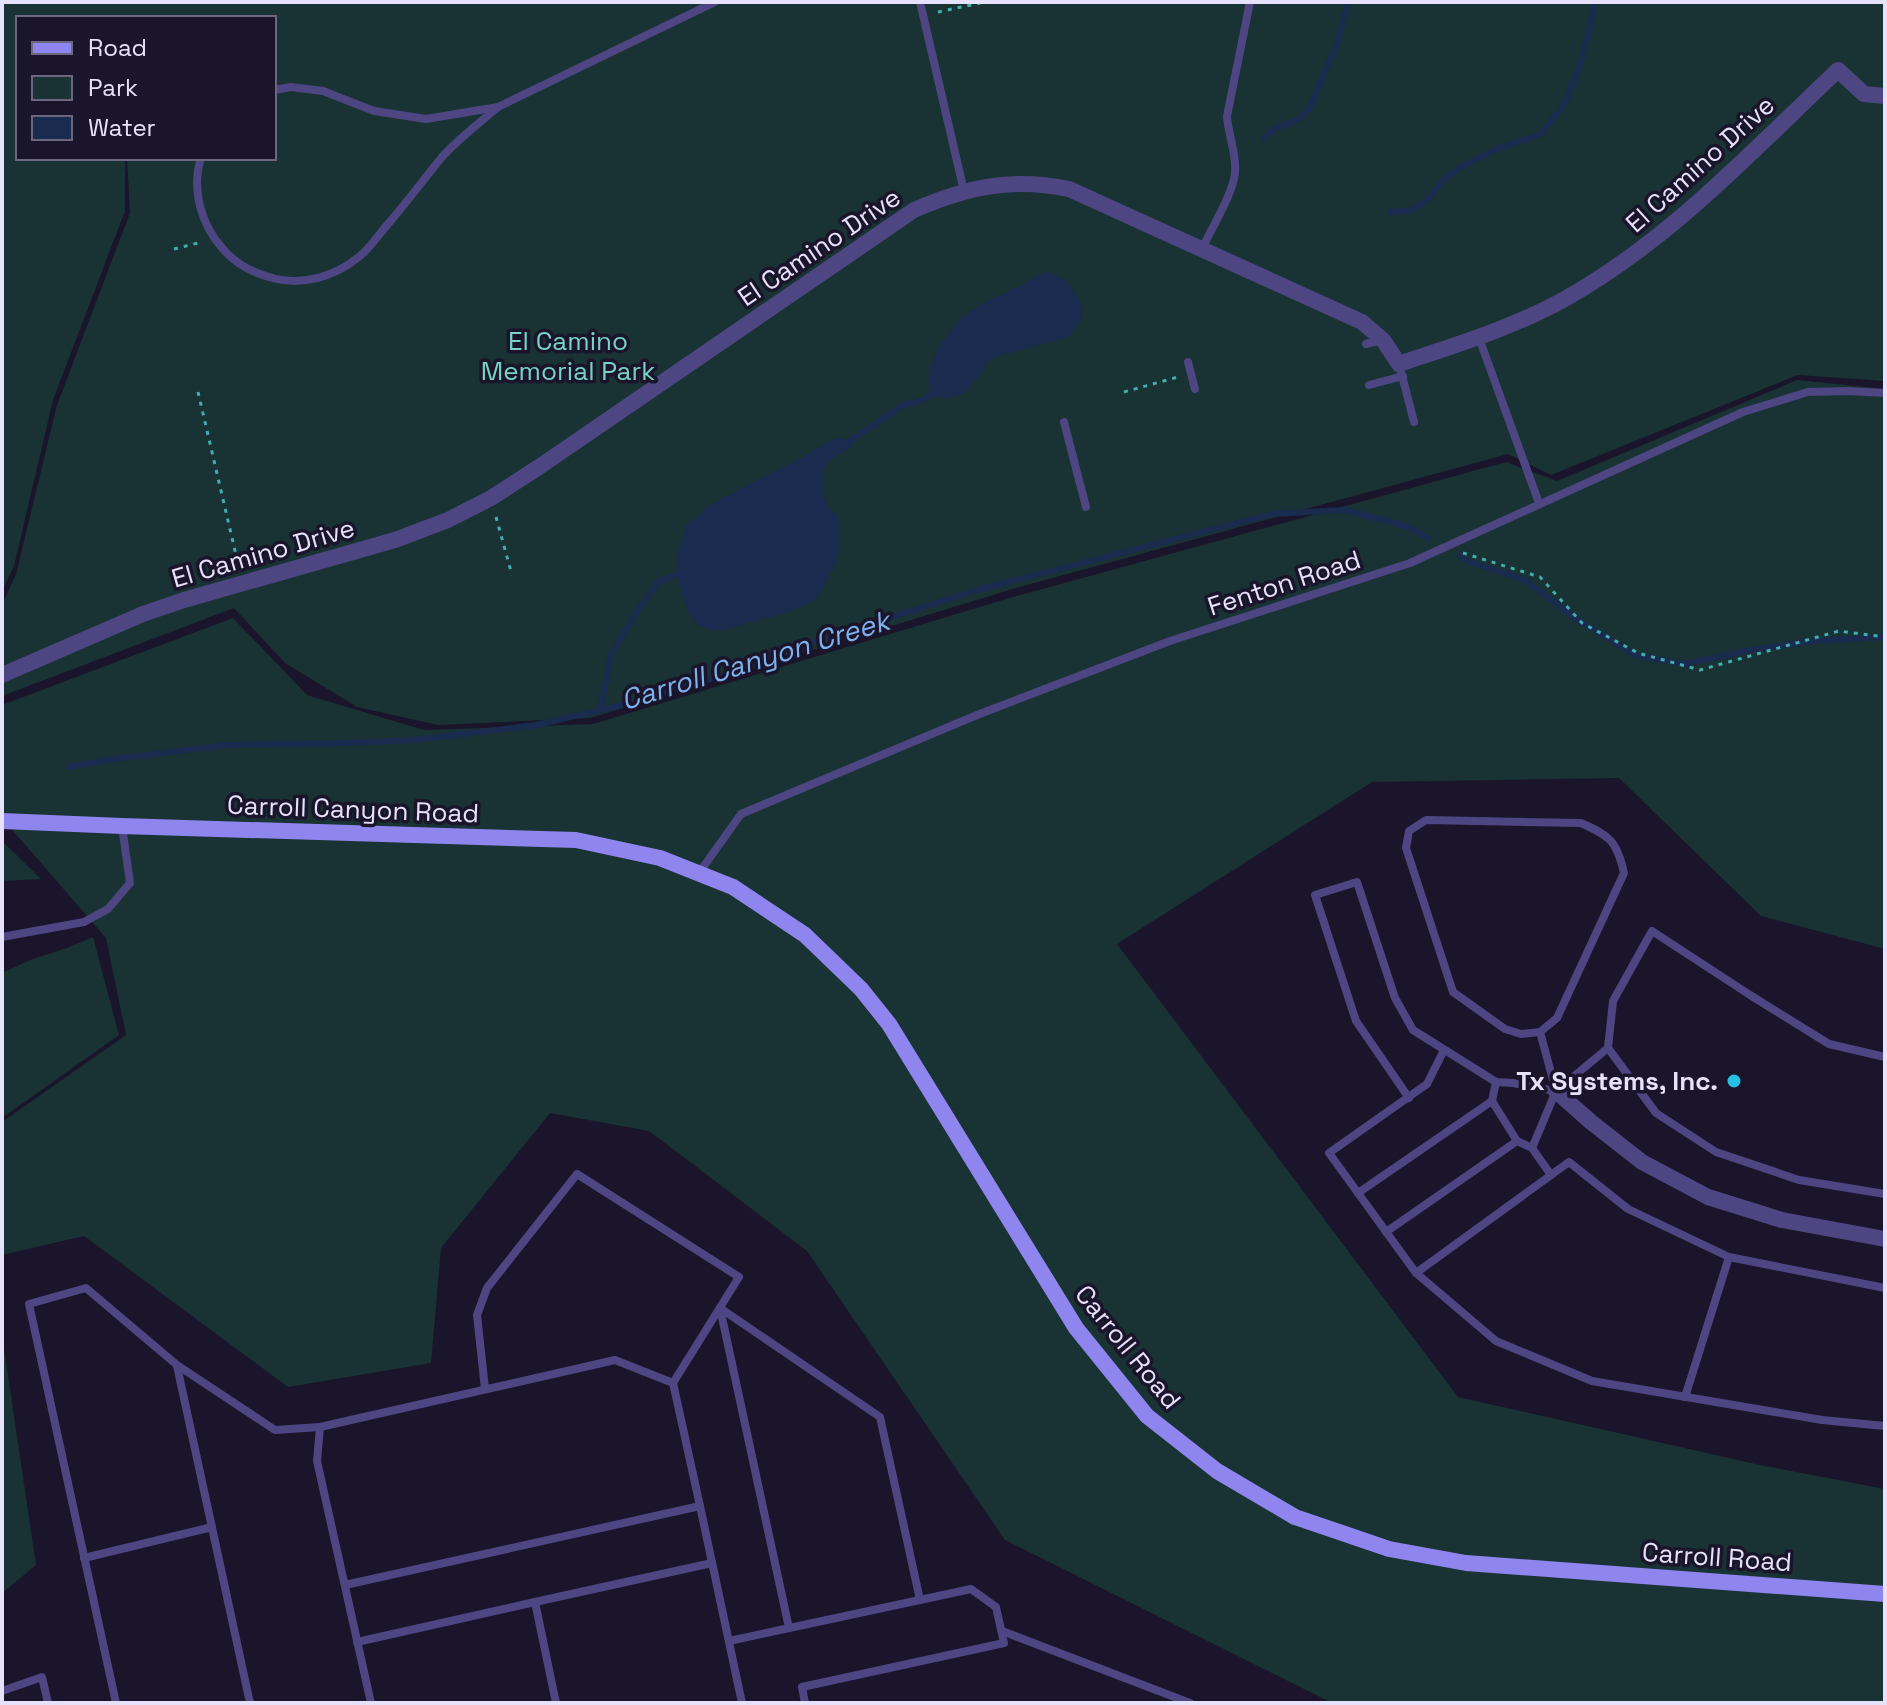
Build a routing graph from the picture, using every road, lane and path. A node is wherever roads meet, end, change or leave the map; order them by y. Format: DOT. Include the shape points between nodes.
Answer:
graph roads {
  1 [pos="715,2"];
  2 [pos="920,2"];
  3 [pos="985,2"];
  4 [pos="1250,2"];
  5 [pos="924,16"];
  6 [pos="276,90"];
  7 [pos="1885,96"];
  8 [pos="498,107"];
  9 [pos="201,160"];
  10 [pos="964,191"];
  11 [pos="213,238"];
  12 [pos="174,249"];
  13 [pos="1201,250"];
  14 [pos="1479,337"];
  15 [pos="1383,340"];
  16 [pos="1366,344"];
  17 [pos="1188,362"];
  18 [pos="1401,370"];
  19 [pos="1191,373"];
  20 [pos="1369,385"];
  21 [pos="1195,389"];
  22 [pos="198,392"];
  23 [pos="1124,392"];
  24 [pos="1885,393"];
  25 [pos="1064,422"];
  26 [pos="1414,422"];
  27 [pos="491,498"];
  28 [pos="1539,503"];
  29 [pos="1086,507"];
  30 [pos="1445,547"];
  31 [pos="512,575"];
  32 [pos="243,583"];
  33 [pos="1885,637"];
  34 [pos="2,675"];
  35 [pos="2,821"];
  36 [pos="122,826"];
  37 [pos="698,874"];
  38 [pos="2,937"];
  39 [pos="1540,1032"];
  40 [pos="1608,1048"];
  41 [pos="1444,1050"];
  42 [pos="1885,1057"];
  43 [pos="1496,1082"];
  44 [pos="1556,1091"];
  45 [pos="1409,1098"];
  46 [pos="1492,1101"];
  47 [pos="1517,1141"];
  48 [pos="1532,1148"];
  49 [pos="1551,1175"];
  50 [pos="1358,1193"];
  51 [pos="1885,1194"];
  52 [pos="1386,1232"];
  53 [pos="1885,1239"];
  54 [pos="1729,1257"];
  55 [pos="1416,1273"];
  56 [pos="1885,1288"];
  57 [pos="720,1308"];
  58 [pos="177,1365"];
  59 [pos="673,1383"];
  60 [pos="485,1389"];
  61 [pos="1685,1397"];
  62 [pos="1885,1426"];
  63 [pos="320,1427"];
  64 [pos="700,1506"];
  65 [pos="212,1527"];
  66 [pos="84,1558"];
  67 [pos="712,1563"];
  68 [pos="345,1585"];
  69 [pos="1885,1594"];
  70 [pos="920,1600"];
  71 [pos="535,1602"];
  72 [pos="789,1628"];
  73 [pos="1002,1631"];
  74 [pos="729,1641"];
  75 [pos="357,1642"];
  76 [pos="2,1691"];
  77 [pos="48,1703"];
  78 [pos="116,1703"];
  79 [pos="250,1703"];
  80 [pos="371,1703"];
  81 [pos="556,1703"];
  82 [pos="742,1703"];
  83 [pos="805,1703"];
  84 [pos="1190,1703"];
  1 -- 8 [label="lane"];
  2 -- 5 [label="lane"];
  3 -- 5 [label="path"];
  4 -- 13 [label="lane" via="1227,116 1235,171"];
  5 -- 10 [label="lane"];
  6 -- 8 [label="lane" via="323,91 374,111 426,119"];
  7 -- 14 [label="street, El Camino Drive" via="1864,94 1838,70 1690,211 1635,255 1562,300"];
  8 -- 11 [label="lane" via="445,154 362,255 337,272 281,281 254,273"];
  9 -- 11 [label="lane" via="197,189"];
  10 -- 13 [label="street, El Camino Drive" via="1013,183 1069,189"];
  10 -- 27 [label="street, El Camino Drive" via="914,210"];
  11 -- 12 [label="path"];
  13 -- 15 [label="street, El Camino Drive" via="1362,322"];
  14 -- 18 [label="street, El Camino Drive"];
  14 -- 28 [label="lane"];
  15 -- 16 [label="lane"];
  15 -- 18 [label="street, El Camino Drive"];
  17 -- 19 [label="lane"];
  18 -- 20 [label="lane"];
  18 -- 26 [label="lane"];
  19 -- 21 [label="lane"];
  19 -- 23 [label="path"];
  22 -- 32 [label="path"];
  24 -- 28 [label="lane, Fenton Road" via="1808,392 1772,402"];
  25 -- 29 [label="lane"];
  27 -- 31 [label="path"];
  27 -- 32 [label="street, El Camino Drive" via="395,540"];
  28 -- 30 [label="lane, Fenton Road"];
  30 -- 33 [label="path" via="1540,577 1582,623 1638,653 1700,670 1839,631"];
  30 -- 37 [label="lane, Fenton Road" via="1170,641 741,814"];
  32 -- 34 [label="street, El Camino Drive" via="143,614"];
  35 -- 36 [label="main road, Carroll Canyon Road"];
  36 -- 37 [label="main road, Carroll Canyon Road" via="576,840 660,858"];
  36 -- 38 [label="lane" via="130,883 108,909 84,922"];
  37 -- 69 [label="main road, Carroll Road" via="733,887 805,935 861,989 889,1024 1076,1328 1147,1416 1217,1471 1295,1517 1389,1549 1466,1563"];
  39 -- 39 [label="lane" via="1505,1029 1453,992 1406,848 1409,831 1426,820 1581,823 1602,832 1619,851 1624,873 1557,1018"];
  39 -- 44 [label="lane"];
  40 -- 42 [label="lane" via="1613,1001 1652,931 1829,1044"];
  40 -- 44 [label="lane"];
  40 -- 51 [label="lane" via="1656,1113 1716,1152 1799,1180"];
  41 -- 43 [label="lane"];
  41 -- 45 [label="lane" via="1427,1084"];
  41 -- 45 [label="lane" via="1413,1030 1395,998 1357,882 1315,895 1356,1021"];
  43 -- 44 [label="lane"];
  43 -- 46 [label="lane"];
  44 -- 48 [label="lane"];
  44 -- 53 [label="street" via="1642,1162 1708,1197 1782,1220"];
  45 -- 50 [label="lane" via="1329,1153"];
  46 -- 47 [label="lane"];
  46 -- 50 [label="lane"];
  47 -- 48 [label="lane"];
  47 -- 52 [label="lane"];
  48 -- 49 [label="lane"];
  49 -- 54 [label="lane" via="1569,1162 1628,1209"];
  49 -- 55 [label="lane"];
  50 -- 52 [label="lane"];
  52 -- 55 [label="lane"];
  54 -- 56 [label="lane"];
  54 -- 61 [label="lane"];
  55 -- 61 [label="lane" via="1496,1341 1592,1381"];
  57 -- 59 [label="lane"];
  57 -- 60 [label="lane" via="739,1277 577,1174 487,1288 477,1315"];
  57 -- 70 [label="lane" via="880,1417"];
  57 -- 72 [label="lane"];
  58 -- 63 [label="lane" via="275,1430"];
  58 -- 65 [label="lane"];
  58 -- 66 [label="lane" via="86,1288 29,1304"];
  59 -- 60 [label="lane" via="615,1360"];
  59 -- 64 [label="lane"];
  60 -- 63 [label="lane"];
  61 -- 62 [label="lane"];
  63 -- 68 [label="lane" via="317,1461"];
  64 -- 67 [label="lane"];
  64 -- 68 [label="lane"];
  65 -- 66 [label="lane"];
  65 -- 79 [label="lane"];
  66 -- 78 [label="lane"];
  67 -- 71 [label="lane"];
  67 -- 74 [label="lane"];
  68 -- 75 [label="lane"];
  70 -- 72 [label="lane"];
  70 -- 73 [label="lane" via="971,1589 996,1607"];
  71 -- 75 [label="lane"];
  71 -- 81 [label="lane"];
  72 -- 74 [label="lane"];
  73 -- 83 [label="lane" via="1004,1643 802,1687"];
  73 -- 84 [label="lane"];
  74 -- 82 [label="lane"];
  75 -- 80 [label="lane"];
  76 -- 77 [label="lane" via="42,1677"];
}
